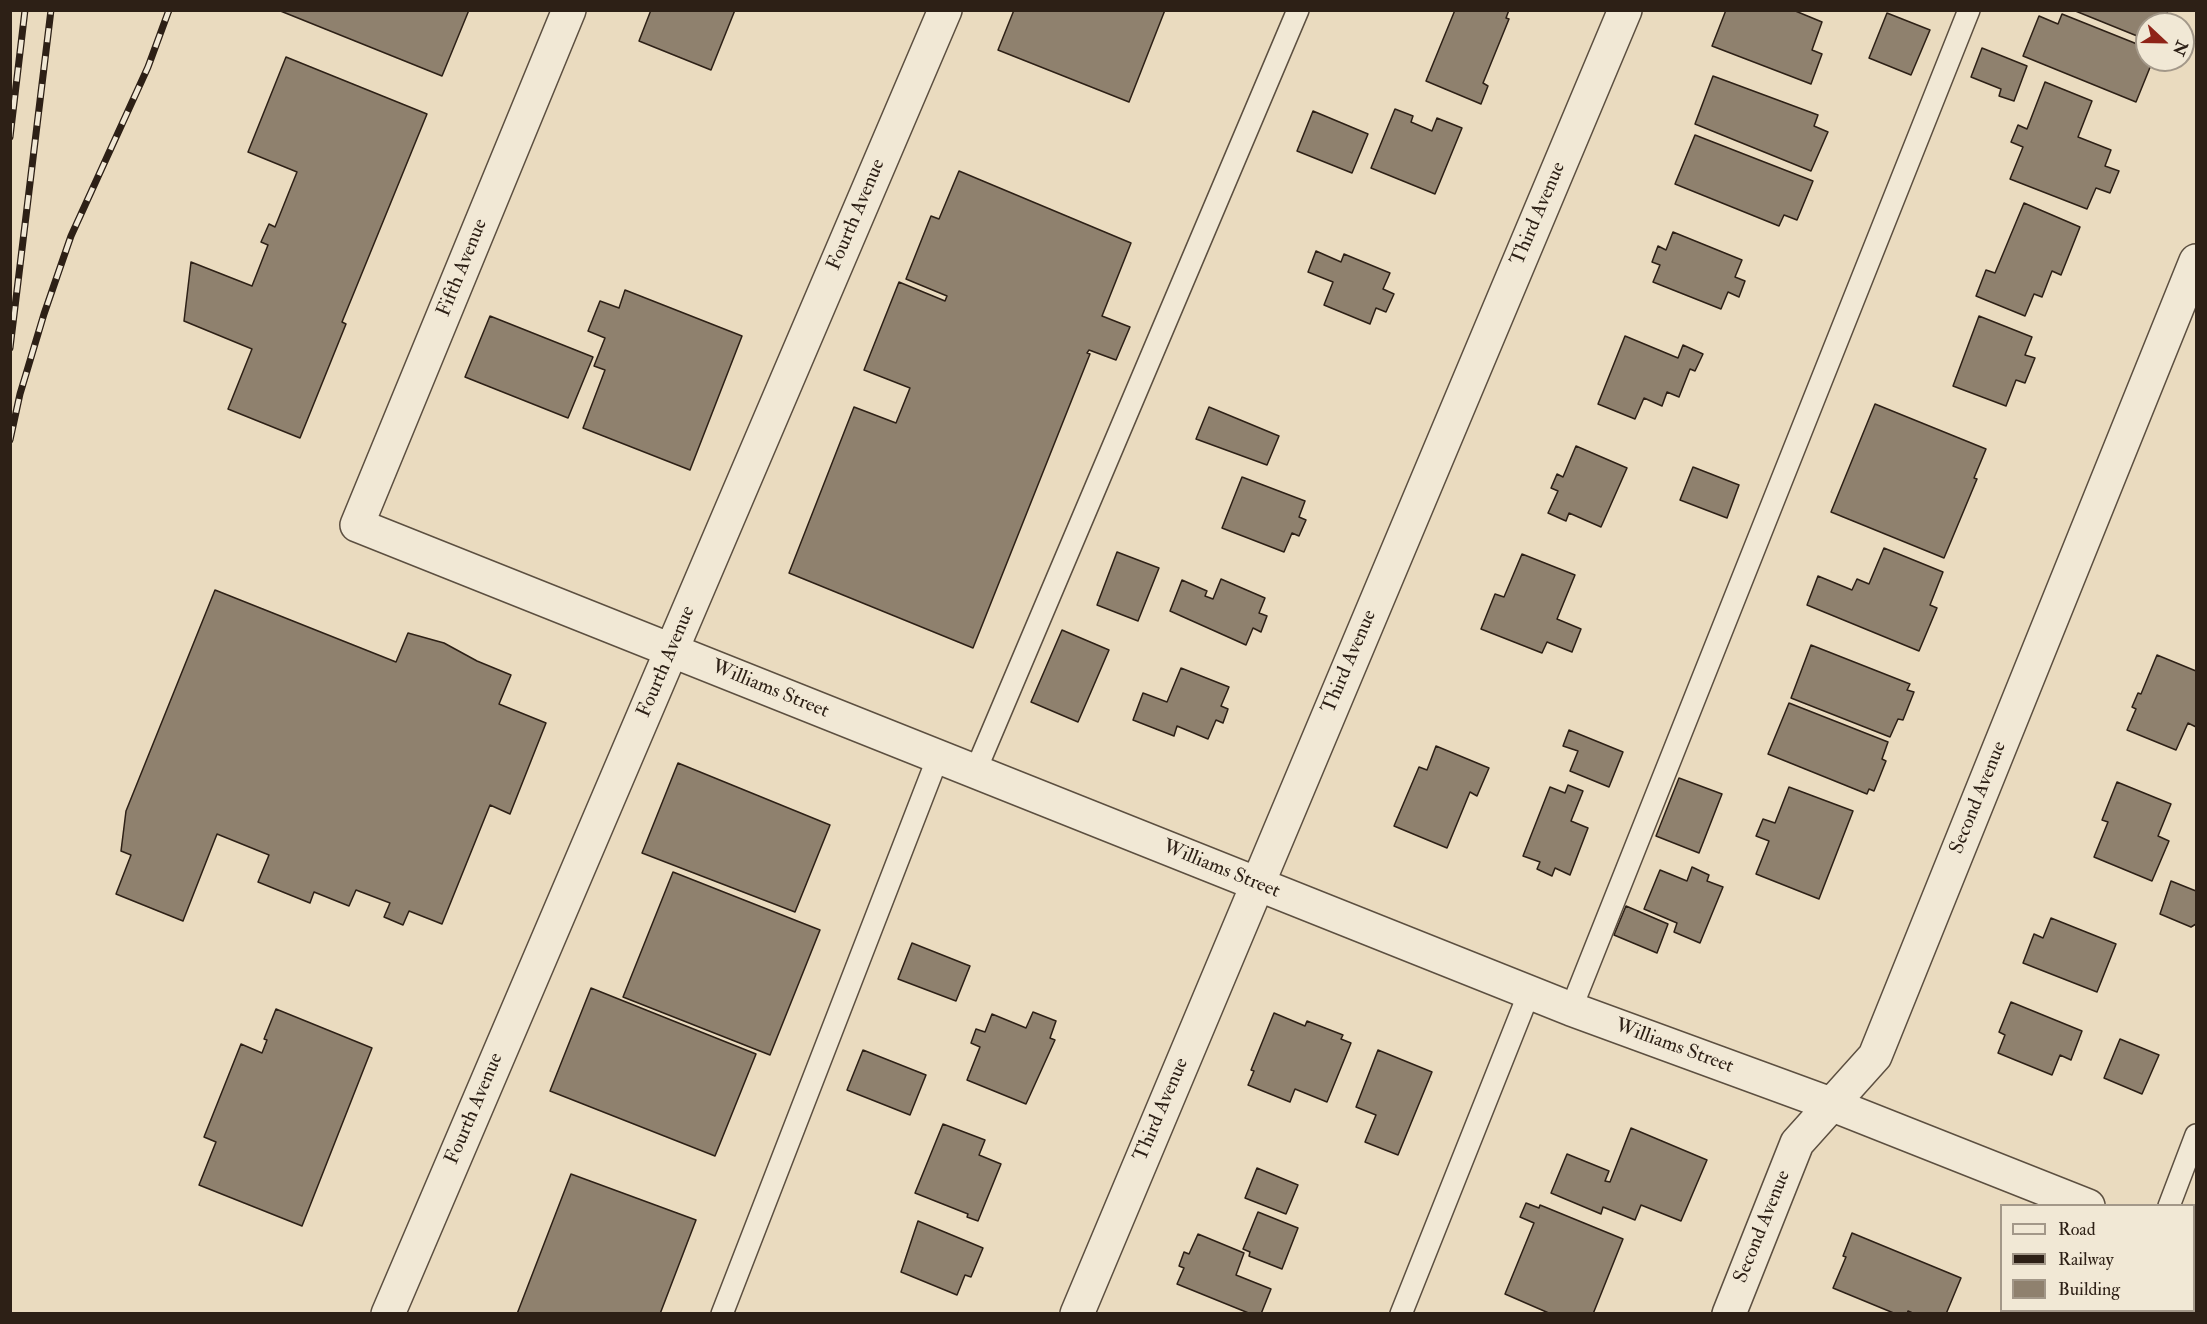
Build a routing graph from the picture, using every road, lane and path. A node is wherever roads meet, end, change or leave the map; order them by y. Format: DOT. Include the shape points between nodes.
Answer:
graph roads {
  1 [pos="569,10"];
  2 [pos="945,10"];
  3 [pos="1298,10"];
  4 [pos="1625,10"];
  5 [pos="1969,10"];
  6 [pos="2196,261"];
  7 [pos="357,525"];
  8 [pos="672,651"];
  9 [pos="938,757"];
  10 [pos="975,772"];
  11 [pos="1256,884"];
  12 [pos="1529,993"];
  13 [pos="1571,1010"];
  14 [pos="1833,1105"];
  15 [pos="2196,1136"];
  16 [pos="2083,1204"];
  17 [pos="2170,1204"];
  18 [pos="388,1314"];
  19 [pos="722,1314"];
  20 [pos="1077,1314"];
  21 [pos="1401,1314"];
  22 [pos="1729,1314"];
  1 -- 7 [label="street, Fifth Avenue"];
  2 -- 8 [label="street, Fourth Avenue"];
  3 -- 10 [label="lane"];
  4 -- 11 [label="street, Third Avenue"];
  5 -- 13 [label="lane"];
  6 -- 14 [label="street, Second Avenue" via="1875,1056"];
  7 -- 8 [label="street, Williams Street"];
  8 -- 9 [label="street, Williams Street"];
  8 -- 18 [label="street, Fourth Avenue"];
  9 -- 10 [label="street, Williams Street"];
  9 -- 19 [label="lane"];
  10 -- 11 [label="street, Williams Street"];
  11 -- 12 [label="street, Williams Street"];
  11 -- 20 [label="street, Third Avenue"];
  12 -- 13 [label="street, Williams Street"];
  12 -- 21 [label="lane"];
  13 -- 14 [label="street, Williams Street"];
  14 -- 16 [label="street, Williams Street"];
  14 -- 22 [label="street, Second Avenue" via="1797,1143"];
  15 -- 17 [label="lane"];
}
